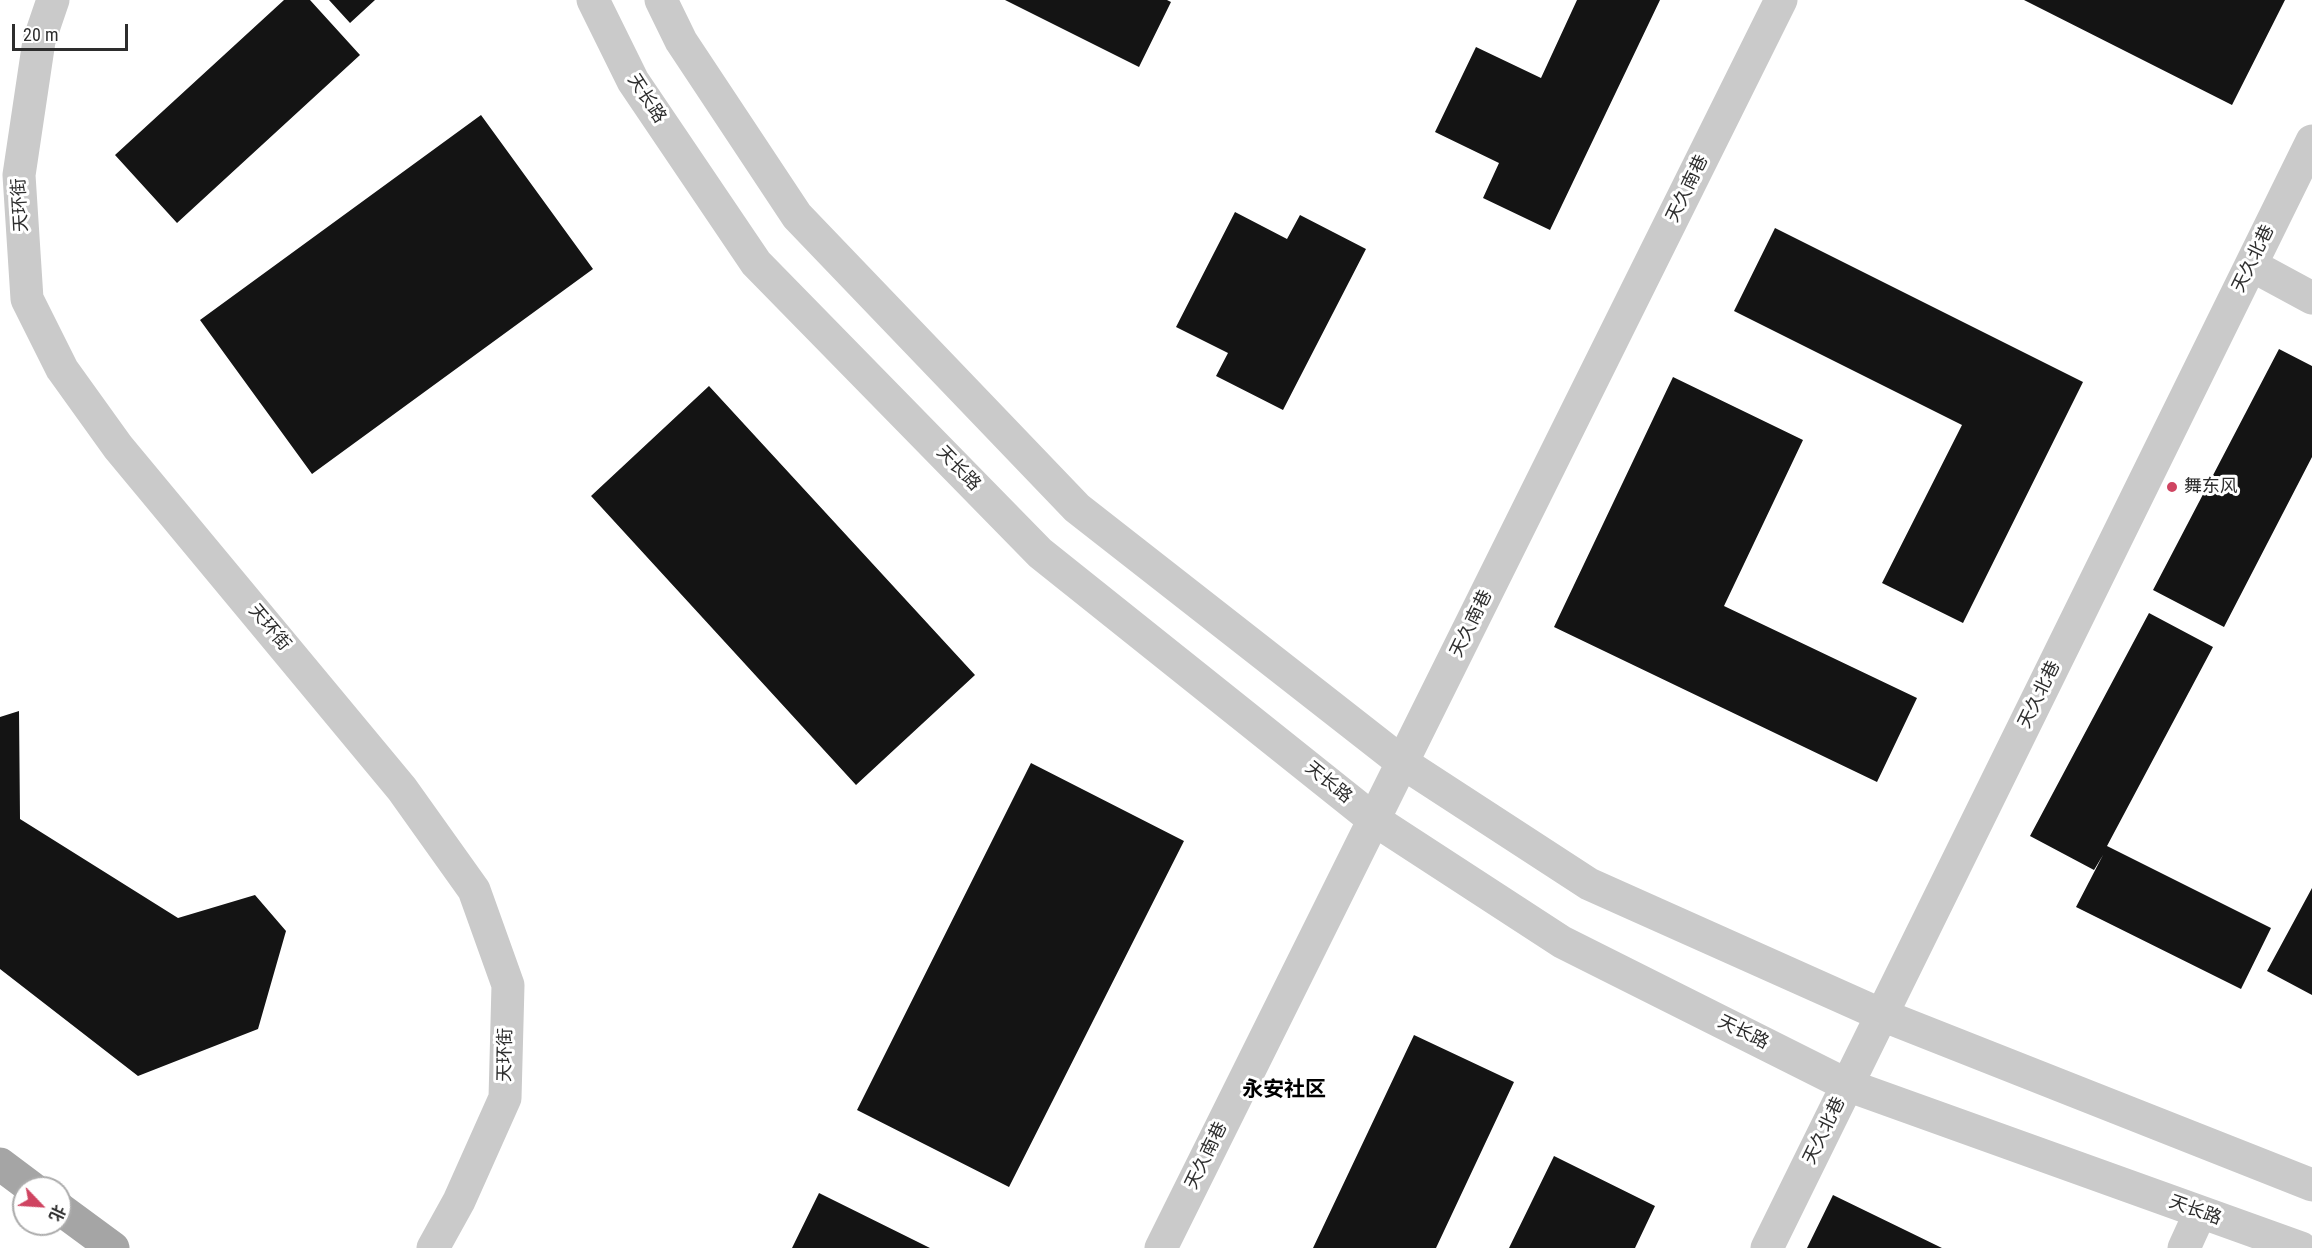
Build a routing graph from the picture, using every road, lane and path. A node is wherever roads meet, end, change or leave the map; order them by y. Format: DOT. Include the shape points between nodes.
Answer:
graph roads {
  1 [pos="53,0"];
  2 [pos="593,0"];
  3 [pos="661,0"];
  4 [pos="1781,0"];
  5 [pos="2312,141"];
  6 [pos="2251,265"];
  7 [pos="2312,298"];
  8 [pos="1403,763"];
  9 [pos="1373,819"];
  10 [pos="1882,1015"];
  11 [pos="1847,1085"];
  12 [pos="0,1164"];
  13 [pos="16,1176"];
  14 [pos="2311,1182"];
  15 [pos="2200,1213"];
  16 [pos="72,1218"];
  17 [pos="113,1248"];
  18 [pos="433,1248"];
  19 [pos="1161,1248"];
  20 [pos="1767,1248"];
  21 [pos="2184,1248"];
  22 [pos="2301,1248"];
  1 -- 18 [label="street, 天环街" via="39,41 19,174 27,299 62,369 118,447 402,789 474,890 508,985 505,1098 459,1202"];
  2 -- 9 [label="street, 天长路" via="633,81 756,263 1040,553"];
  3 -- 8 [label="street" via="681,40 797,216 1077,508"];
  4 -- 8 [label="street, 天久南巷"];
  5 -- 6 [label="street, 天久北巷"];
  6 -- 7 [label="street"];
  6 -- 10 [label="street, 天久北巷"];
  8 -- 9 [label="street, 天久南巷"];
  8 -- 10 [label="street" via="1589,884"];
  9 -- 11 [label="street, 天长路" via="1562,942"];
  9 -- 19 [label="street, 天久南巷"];
  10 -- 11 [label="street, 天久北巷"];
  10 -- 14 [label="street"];
  11 -- 15 [label="street, 天长路"];
  11 -- 20 [label="street, 天久北巷"];
  12 -- 13 [label="main road"];
  15 -- 21 [label="street"];
  15 -- 22 [label="street, 天长路"];
  16 -- 17 [label="main road"];
}
